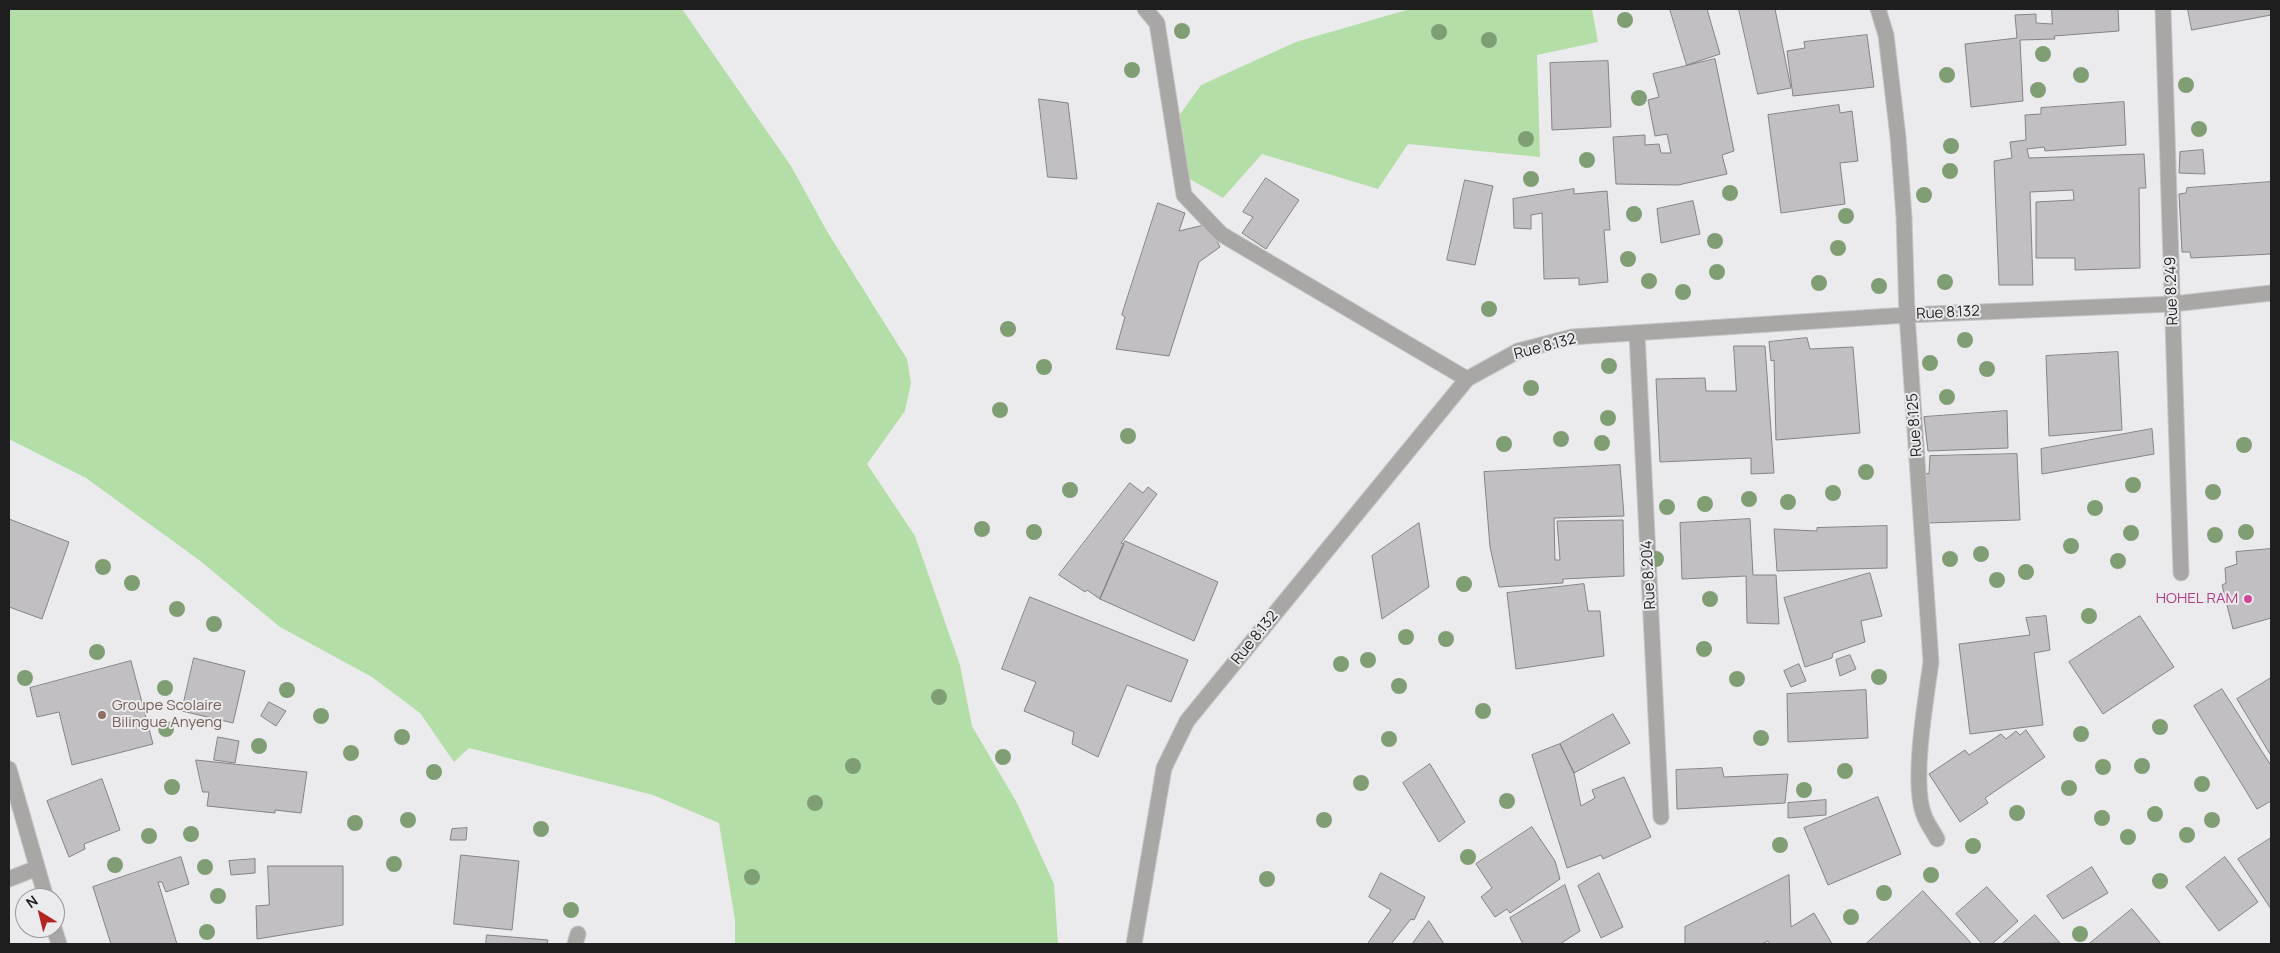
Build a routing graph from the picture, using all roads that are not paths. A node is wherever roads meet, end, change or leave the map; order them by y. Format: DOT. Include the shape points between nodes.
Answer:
graph roads {
  1 [pos="1145,9"];
  2 [pos="1878,9"];
  3 [pos="2162,9"];
  4 [pos="2271,294"];
  5 [pos="2173,304"];
  6 [pos="1907,315"];
  7 [pos="1637,334"];
  8 [pos="1467,378"];
  9 [pos="2180,573"];
  10 [pos="9,769"];
  11 [pos="1661,817"];
  12 [pos="1937,839"];
  13 [pos="37,868"];
  14 [pos="9,879"];
  15 [pos="43,888"];
  16 [pos="1134,944"];
  1 -- 8 [label="street" via="1157,23 1184,196 1221,234"];
  2 -- 6 [label="street, Rue 8.125" via="1886,35 1898,138"];
  3 -- 5 [label="street, Rue 8.249"];
  4 -- 5 [label="street, Rue 8.132"];
  5 -- 6 [label="street, Rue 8.132"];
  5 -- 9 [label="street, Rue 8.249"];
  6 -- 7 [label="street, Rue 8.132"];
  6 -- 12 [label="street, Rue 8.125" via="1931,662 1919,781 1923,815"];
  7 -- 8 [label="street, Rue 8.132" via="1572,337 1518,351"];
  7 -- 11 [label="street, Rue 8.204"];
  8 -- 16 [label="street, Rue 8.132" via="1187,721 1164,768"];
  10 -- 13 [label="street"];
  13 -- 14 [label="street"];
  13 -- 15 [label="street"];
}
